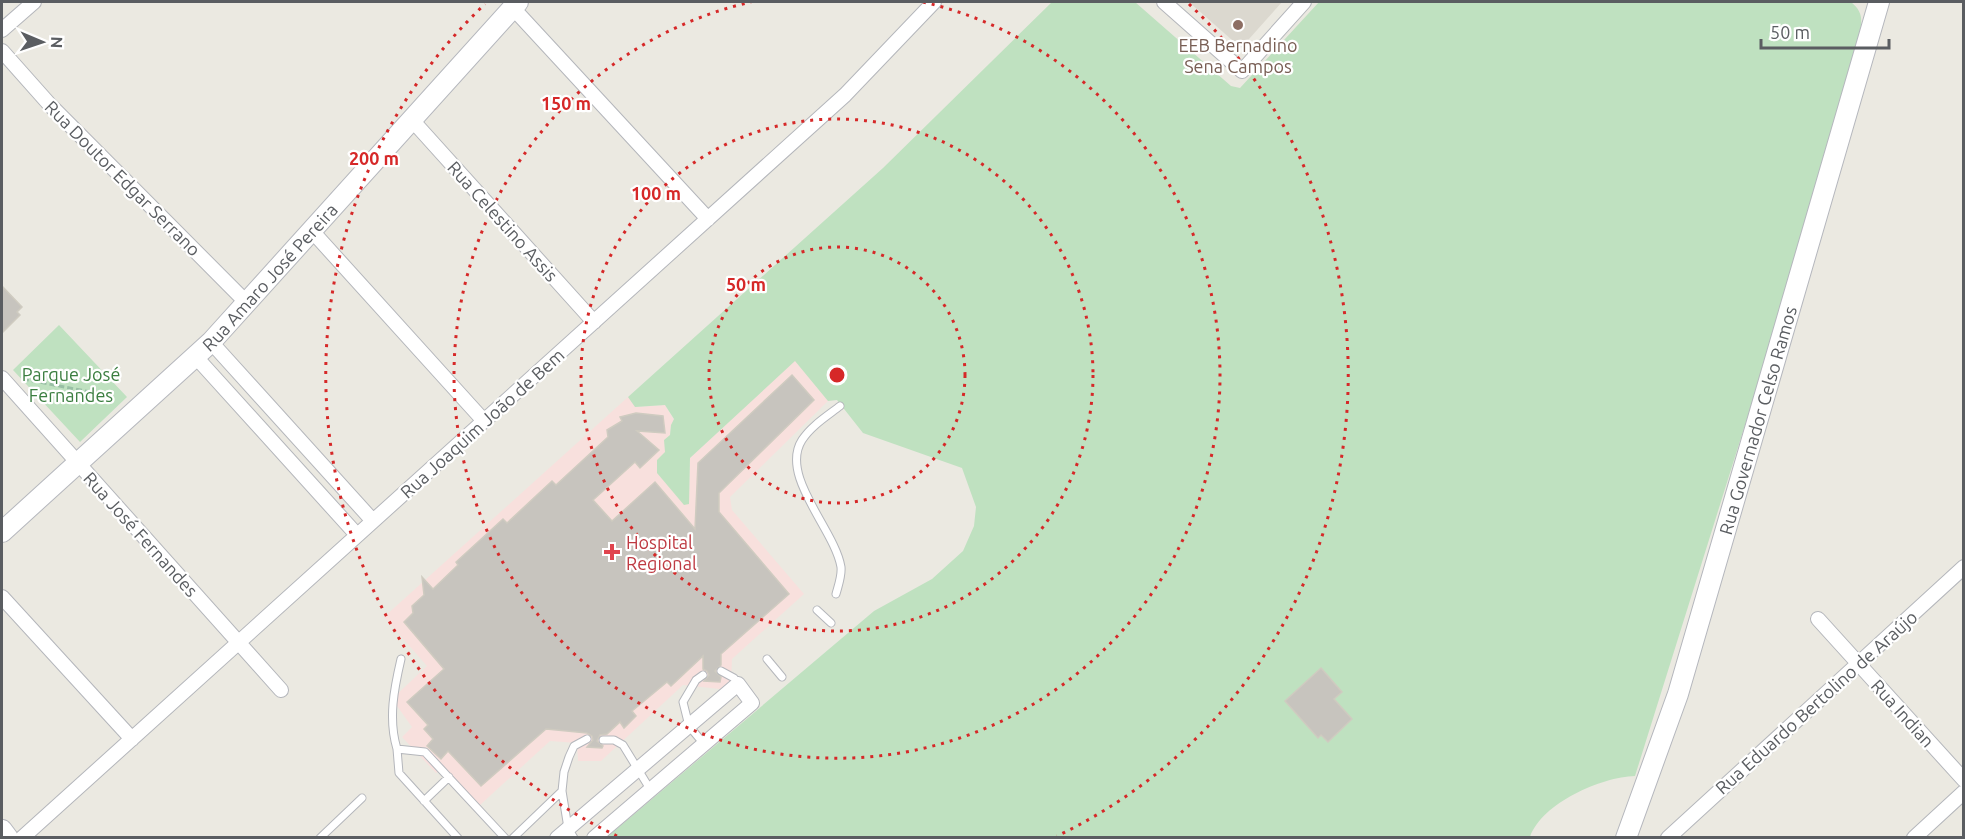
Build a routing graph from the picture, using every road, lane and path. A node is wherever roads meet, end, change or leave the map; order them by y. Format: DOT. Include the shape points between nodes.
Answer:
graph roads {
  1 [pos="34,2"];
  2 [pos="934,2"];
  3 [pos="1164,2"];
  4 [pos="1304,2"];
  5 [pos="1877,3"];
  6 [pos="515,4"];
  7 [pos="2,30"];
  8 [pos="2,51"];
  9 [pos="412,120"];
  10 [pos="708,219"];
  11 [pos="312,231"];
  12 [pos="247,303"];
  13 [pos="594,322"];
  14 [pos="211,342"];
  15 [pos="195,356"];
  16 [pos="7,377"];
  17 [pos="101,394"];
  18 [pos="840,406"];
  19 [pos="484,421"];
  20 [pos="77,463"];
  21 [pos="373,521"];
  22 [pos="2,532"];
  23 [pos="357,535"];
  24 [pos="1964,567"];
  25 [pos="836,594"];
  26 [pos="2,597"];
  27 [pos="818,610"];
  28 [pos="1818,619"];
  29 [pos="831,623"];
  30 [pos="238,642"];
  31 [pos="402,659"];
  32 [pos="767,659"];
  33 [pos="1858,663"];
  34 [pos="721,671"];
  35 [pos="704,675"];
  36 [pos="782,677"];
  37 [pos="738,684"];
  38 [pos="281,690"];
  39 [pos="689,726"];
  40 [pos="132,739"];
  41 [pos="587,739"];
  42 [pos="603,740"];
  43 [pos="704,744"];
  44 [pos="397,749"];
  45 [pos="638,769"];
  46 [pos="449,777"];
  47 [pos="1964,780"];
  48 [pos="650,789"];
  49 [pos="562,791"];
  50 [pos="1964,792"];
  51 [pos="362,798"];
  52 [pos="424,801"];
  53 [pos="2,830"];
  54 [pos="566,834"];
  55 [pos="8,837"];
  56 [pos="22,837"];
  57 [pos="320,837"];
  58 [pos="458,837"];
  59 [pos="506,837"];
  60 [pos="513,837"];
  61 [pos="594,837"];
  62 [pos="1626,837"];
  63 [pos="1668,837"];
  64 [pos="1914,837"];
  1 -- 7 [label="street"];
  2 -- 10 [label="street, Rua Joaquim João de Bem" via="845,95"];
  3 -- 4 [label="street" via="1242,71"];
  5 -- 62 [label="street, Rua Governador Celso Ramos" via="1678,694"];
  6 -- 9 [label="street, Rua Amaro José Pereira"];
  6 -- 10 [label="street"];
  8 -- 12 [label="street, Rua Doutor Edgar Serrano" via="50,105"];
  9 -- 11 [label="street, Rua Amaro José Pereira"];
  9 -- 13 [label="street, Rua Celestino Assis"];
  10 -- 13 [label="street, Rua Joaquim João de Bem"];
  11 -- 12 [label="street, Rua Amaro José Pereira"];
  11 -- 19 [label="street"];
  12 -- 14 [label="street, Rua Amaro José Pereira"];
  13 -- 19 [label="street, Rua Joaquim João de Bem"];
  14 -- 15 [label="street, Rua Amaro José Pereira"];
  14 -- 21 [label="street"];
  15 -- 20 [label="street, Rua Amaro José Pereira"];
  15 -- 23 [label="street"];
  16 -- 17 [label="path"];
  16 -- 20 [label="street, Rua José Fernandes"];
  18 -- 25 [label="lane" via="801,441 795,461 801,482 837,553 841,570"];
  19 -- 21 [label="street, Rua Joaquim João de Bem"];
  20 -- 22 [label="street, Rua Amaro José Pereira"];
  20 -- 30 [label="street, Rua José Fernandes"];
  21 -- 23 [label="street, Rua Joaquim João de Bem"];
  23 -- 30 [label="street, Rua Joaquim João de Bem"];
  24 -- 33 [label="street, Rua Eduardo Bertolino de Araújo"];
  26 -- 40 [label="street"];
  27 -- 29 [label="lane"];
  28 -- 33 [label="street, Rua Indian"];
  30 -- 38 [label="street, Rua José Fernandes"];
  30 -- 40 [label="street, Rua Joaquim João de Bem"];
  31 -- 44 [label="lane" via="392,710"];
  32 -- 36 [label="lane"];
  33 -- 47 [label="street, Rua Indian"];
  33 -- 63 [label="street, Rua Eduardo Bertolino de Araújo"];
  34 -- 37 [label="lane"];
  35 -- 39 [label="lane" via="696,680 683,702"];
  37 -- 39 [label="street"];
  37 -- 43 [label="street" via="752,703"];
  39 -- 43 [label="lane"];
  39 -- 45 [label="street"];
  40 -- 56 [label="street, Rua Joaquim João de Bem"];
  41 -- 49 [label="lane" via="574,746"];
  42 -- 45 [label="lane" via="614,740 623,746"];
  43 -- 48 [label="street"];
  44 -- 46 [label="lane" via="425,752"];
  44 -- 52 [label="lane" via="399,773"];
  45 -- 48 [label="lane"];
  45 -- 54 [label="street"];
  46 -- 52 [label="lane"];
  46 -- 59 [label="lane"];
  48 -- 61 [label="street"];
  49 -- 54 [label="lane"];
  49 -- 60 [label="lane"];
  50 -- 64 [label="street"];
  51 -- 57 [label="lane"];
  52 -- 58 [label="lane"];
  53 -- 55 [label="street"];
}
